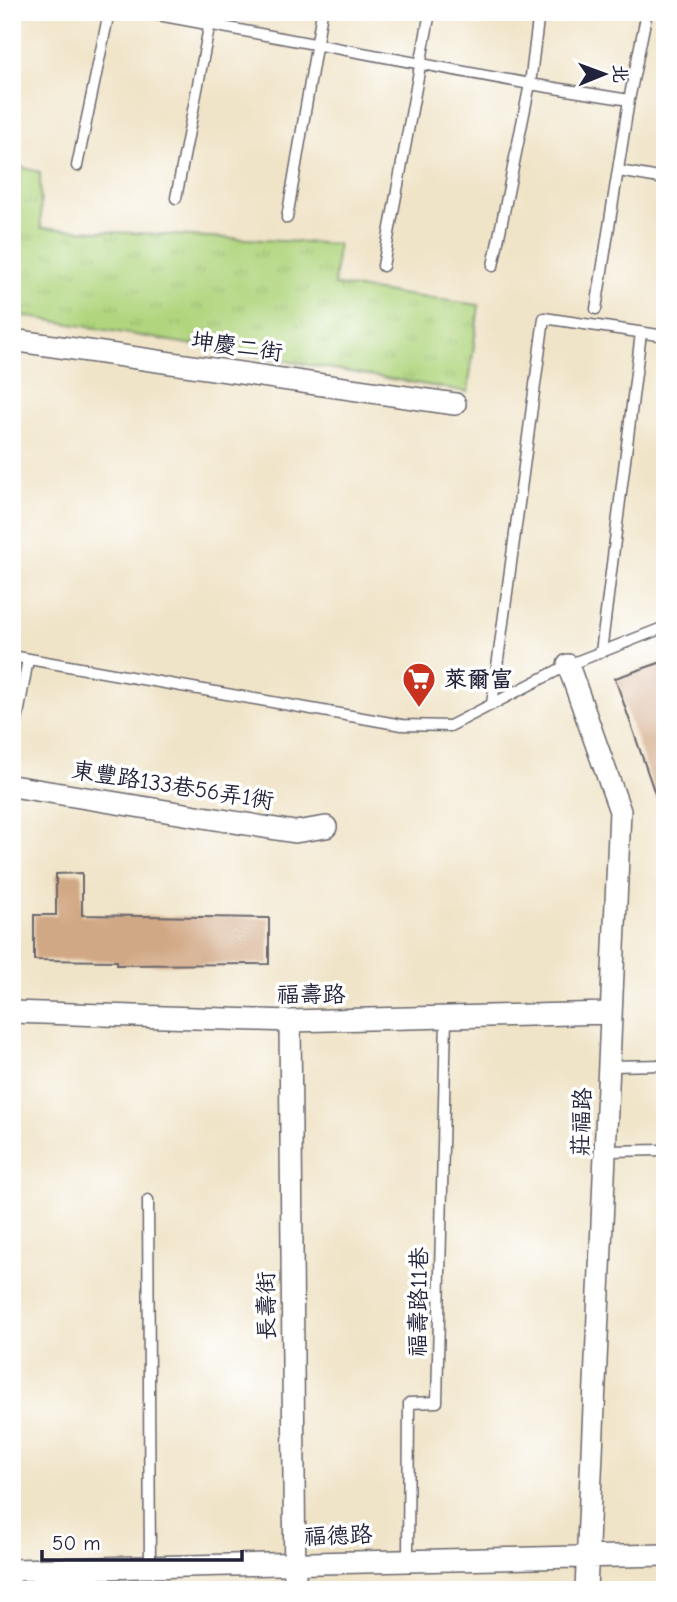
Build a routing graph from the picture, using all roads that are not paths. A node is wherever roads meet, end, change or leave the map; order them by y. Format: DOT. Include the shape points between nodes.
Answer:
graph roads {
  1 [pos="108,12"];
  2 [pos="142,12"];
  3 [pos="212,12"];
  4 [pos="322,12"];
  5 [pos="430,12"];
  6 [pos="539,12"];
  7 [pos="647,12"];
  8 [pos="210,25"];
  9 [pos="317,45"];
  10 [pos="419,63"];
  11 [pos="530,84"];
  12 [pos="629,100"];
  13 [pos="77,166"];
  14 [pos="619,171"];
  15 [pos="665,179"];
  16 [pos="176,198"];
  17 [pos="287,218"];
  18 [pos="383,266"];
  19 [pos="493,266"];
  20 [pos="596,309"];
  21 [pos="641,333"];
  22 [pos="665,336"];
  23 [pos="12,340"];
  24 [pos="455,404"];
  25 [pos="665,627"];
  26 [pos="601,652"];
  27 [pos="12,656"];
  28 [pos="28,659"];
  29 [pos="568,665"];
  30 [pos="492,704"];
  31 [pos="12,749"];
  32 [pos="12,786"];
  33 [pos="326,827"];
  34 [pos="12,1012"];
  35 [pos="610,1013"];
  36 [pos="446,1018"];
  37 [pos="290,1021"];
  38 [pos="665,1065"];
  39 [pos="609,1066"];
  40 [pos="665,1150"];
  41 [pos="606,1151"];
  42 [pos="148,1200"];
  43 [pos="665,1555"];
  44 [pos="587,1557"];
  45 [pos="408,1560"];
  46 [pos="295,1563"];
  47 [pos="150,1567"];
  48 [pos="12,1570"];
  49 [pos="295,1590"];
  50 [pos="586,1590"];
  1 -- 13 [label="lane"];
  2 -- 8 [label="lane"];
  3 -- 8 [label="lane"];
  4 -- 9 [label="lane"];
  5 -- 10 [label="lane"];
  6 -- 11 [label="lane"];
  7 -- 12 [label="lane"];
  8 -- 9 [label="lane"];
  8 -- 16 [label="lane"];
  9 -- 10 [label="lane"];
  9 -- 17 [label="lane"];
  10 -- 11 [label="lane"];
  10 -- 18 [label="lane"];
  11 -- 12 [label="lane"];
  11 -- 19 [label="lane"];
  12 -- 14 [label="lane"];
  14 -- 15 [label="lane"];
  14 -- 20 [label="lane"];
  21 -- 22 [label="lane"];
  21 -- 26 [label="lane"];
  21 -- 30 [label="lane" via="544,318"];
  23 -- 24 [label="street, 坤慶二街"];
  25 -- 26 [label="lane"];
  26 -- 29 [label="lane"];
  27 -- 28 [label="lane"];
  28 -- 30 [label="lane" via="402,725 450,726"];
  28 -- 31 [label="lane"];
  29 -- 30 [label="lane"];
  29 -- 35 [label="street, 莊福路" via="620,811"];
  32 -- 33 [label="street, 東豐路133巷56弄1衖" via="295,832"];
  34 -- 37 [label="street, 福壽路"];
  35 -- 36 [label="street, 福壽路"];
  35 -- 39 [label="street, 莊福路"];
  36 -- 37 [label="street, 福壽路"];
  36 -- 45 [label="lane, 福壽路11巷" via="437,1402 409,1403"];
  37 -- 46 [label="street, 長壽街"];
  38 -- 39 [label="lane"];
  39 -- 41 [label="street, 莊福路"];
  40 -- 41 [label="lane"];
  41 -- 44 [label="street, 莊福路"];
  42 -- 47 [label="lane"];
  43 -- 44 [label="street, 福德路"];
  44 -- 45 [label="street, 福德路"];
  44 -- 50 [label="street, 莊福路"];
  45 -- 46 [label="street, 福德路"];
  46 -- 47 [label="street, 福德路"];
  46 -- 49 [label="street, 長壽街"];
  47 -- 48 [label="street, 福德路"];
}
